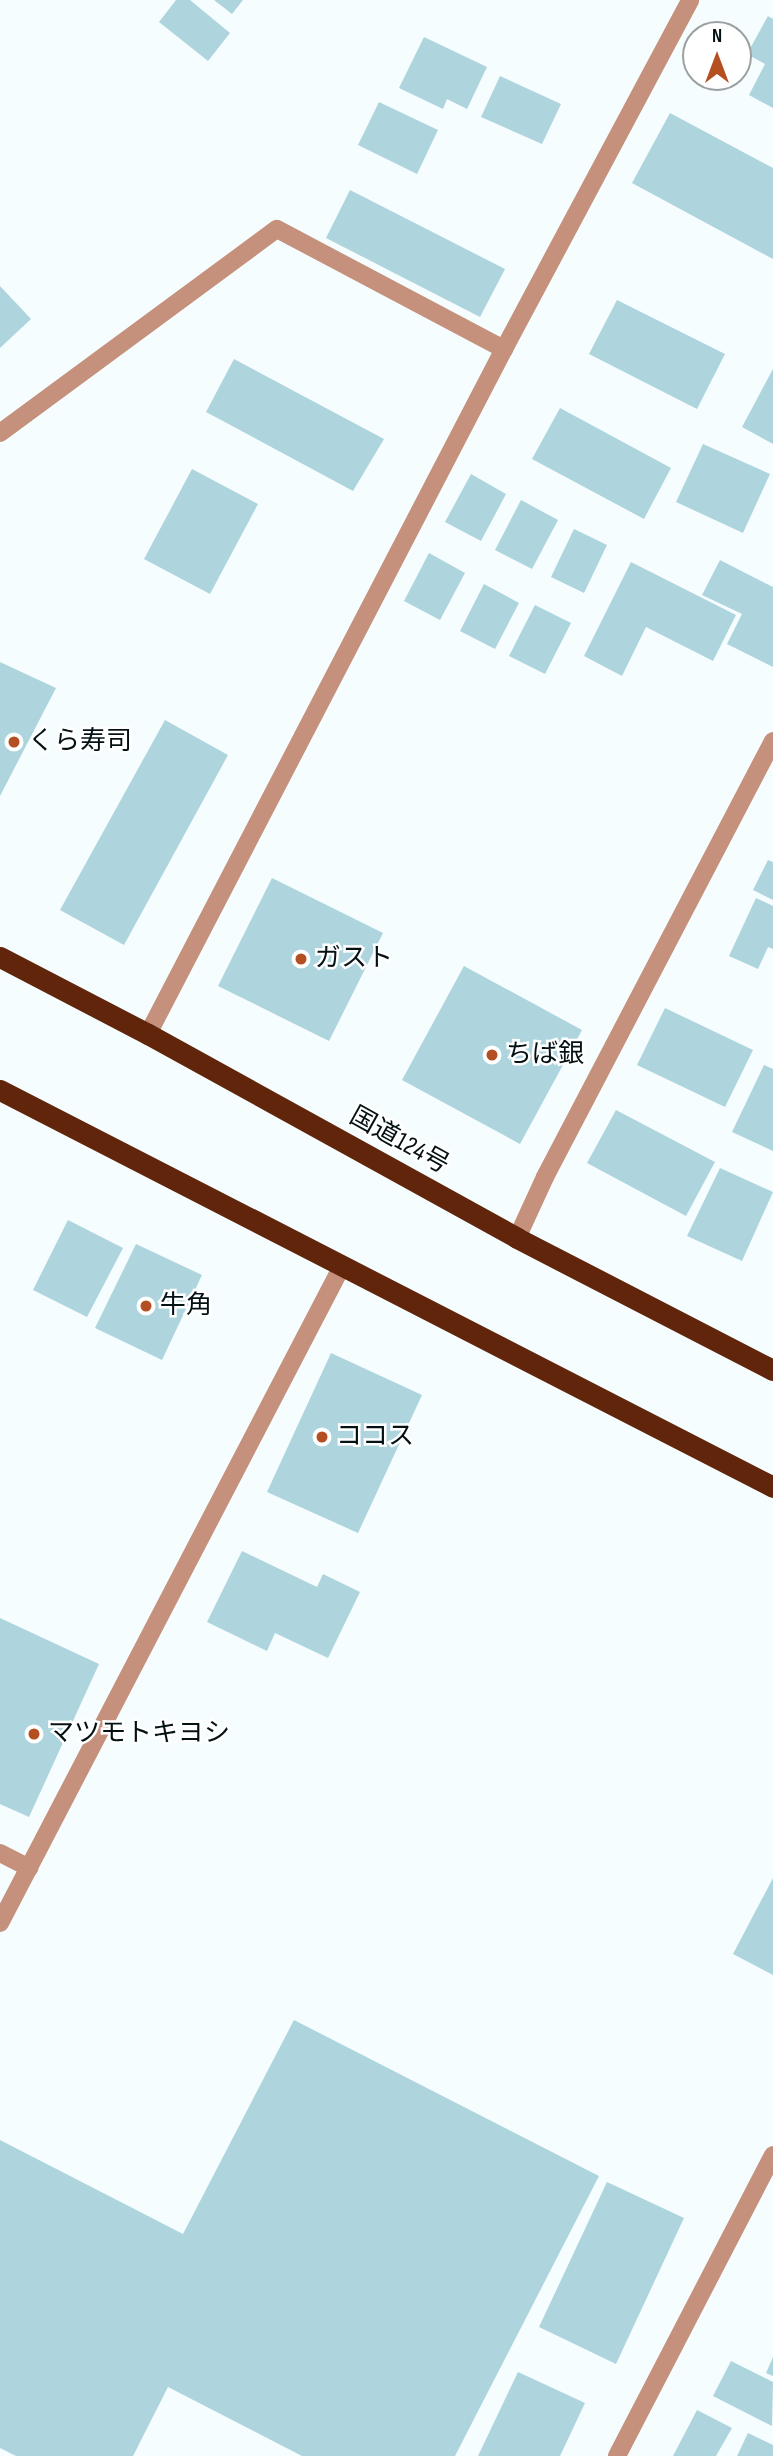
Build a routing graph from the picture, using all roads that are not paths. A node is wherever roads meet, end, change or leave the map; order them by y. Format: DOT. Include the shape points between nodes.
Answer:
graph roads {
  1 [pos="690,0"];
  2 [pos="504,349"];
  3 [pos="0,433"];
  4 [pos="773,741"];
  5 [pos="0,957"];
  6 [pos="148,1034"];
  7 [pos="0,1090"];
  8 [pos="517,1238"];
  9 [pos="342,1266"];
  10 [pos="773,1370"];
  11 [pos="773,1487"];
  12 [pos="0,1853"];
  13 [pos="29,1868"];
  14 [pos="0,1923"];
  15 [pos="773,2155"];
  16 [pos="617,2456"];
  1 -- 2 [label="street"];
  2 -- 3 [label="street" via="277,229"];
  2 -- 6 [label="street"];
  4 -- 8 [label="street"];
  5 -- 6 [label="highway, 国道124号"];
  6 -- 8 [label="highway, 国道124号"];
  7 -- 9 [label="highway"];
  8 -- 10 [label="highway, 国道124号"];
  9 -- 11 [label="highway"];
  9 -- 13 [label="street"];
  12 -- 13 [label="street"];
  13 -- 14 [label="street"];
  15 -- 16 [label="street"];
}
